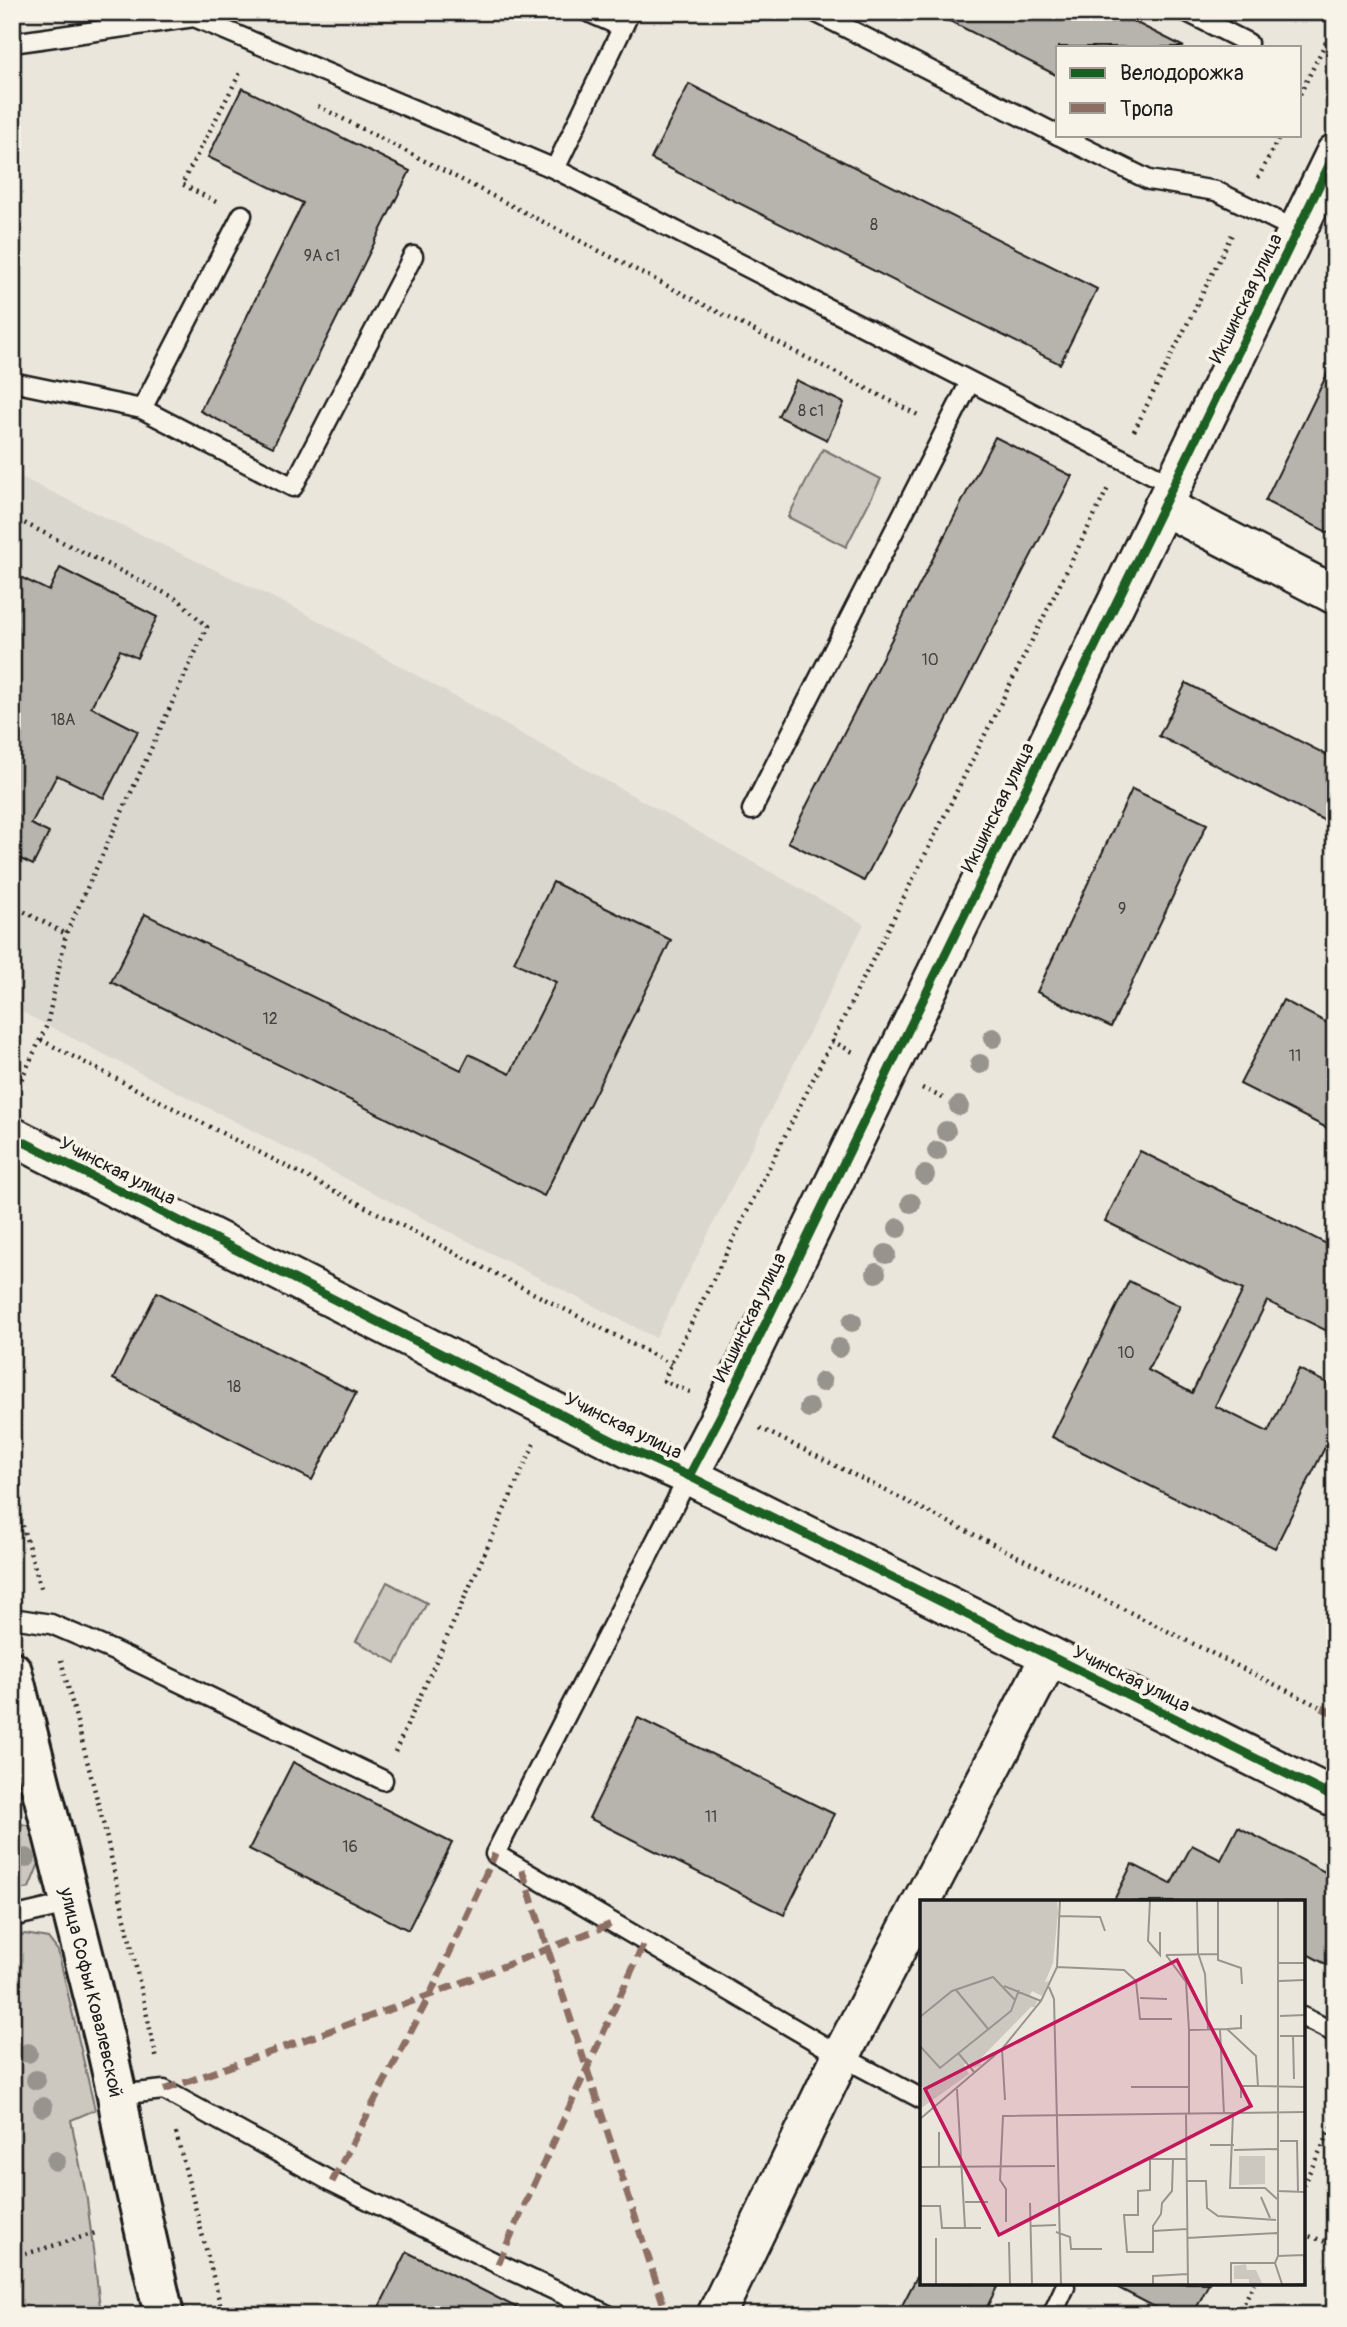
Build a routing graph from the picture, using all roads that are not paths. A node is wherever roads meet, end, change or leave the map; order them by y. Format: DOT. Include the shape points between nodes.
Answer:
graph roads {
  1 [pos="588,12"];
  2 [pos="815,12"];
  3 [pos="1188,12"];
  4 [pos="626,20"];
  5 [pos="12,43"];
  6 [pos="1248,43"];
  7 [pos="1056,134"];
  8 [pos="1060,136"];
  9 [pos="1333,161"];
  10 [pos="555,169"];
  11 [pos="242,215"];
  12 [pos="1297,230"];
  13 [pos="413,256"];
  14 [pos="12,382"];
  15 [pos="970,382"];
  16 [pos="142,409"];
  17 [pos="1168,496"];
  18 [pos="1335,595"];
  19 [pos="752,810"];
  20 [pos="12,1136"];
  21 [pos="689,1476"];
  22 [pos="12,1618"];
  23 [pos="1050,1656"];
  24 [pos="12,1671"];
  25 [pos="383,1780"];
  26 [pos="1335,1798"];
  27 [pos="923,1900"];
  28 [pos="72,1903"];
  29 [pos="920,1905"];
  30 [pos="12,1917"];
  31 [pos="1305,2018"];
  32 [pos="1335,2033"];
  33 [pos="841,2056"];
  34 [pos="117,2095"];
  35 [pos="920,2098"];
  36 [pos="1065,2287"];
  37 [pos="164,2315"];
  38 [pos="608,2315"];
  39 [pos="716,2315"];
  40 [pos="1052,2315"];
  1 -- 4 [label="lane"];
  2 -- 7 [label="lane"];
  3 -- 6 [label="lane"];
  4 -- 10 [label="lane"];
  5 -- 10 [label="lane" via="194,17"];
  8 -- 12 [label="lane" via="1149,180 1216,191"];
  9 -- 12 [label="street, Икшинская улица"];
  10 -- 15 [label="lane"];
  11 -- 16 [label="lane"];
  12 -- 17 [label="street, Икшинская улица"];
  13 -- 16 [label="lane" via="293,487"];
  14 -- 16 [label="lane"];
  15 -- 17 [label="lane"];
  15 -- 19 [label="lane"];
  17 -- 18 [label="street"];
  17 -- 21 [label="street, Икшинская улица"];
  20 -- 21 [label="street, Учинская улица"];
  21 -- 23 [label="street, Учинская улица"];
  21 -- 33 [label="lane" via="495,1854"];
  22 -- 25 [label="lane" via="51,1624 114,1651"];
  23 -- 26 [label="street, Учинская улица"];
  23 -- 27 [label="street"];
  24 -- 28 [label="street, улица Софьи Ковалевской"];
  28 -- 30 [label="lane"];
  28 -- 34 [label="street, улица Софьи Ковалевской"];
  29 -- 33 [label="street"];
  31 -- 32 [label="lane"];
  33 -- 35 [label="lane"];
  33 -- 39 [label="street"];
  34 -- 37 [label="street, улица Софьи Ковалевской"];
  34 -- 38 [label="lane" via="164,2090 332,2182"];
  36 -- 40 [label="lane"];
}
